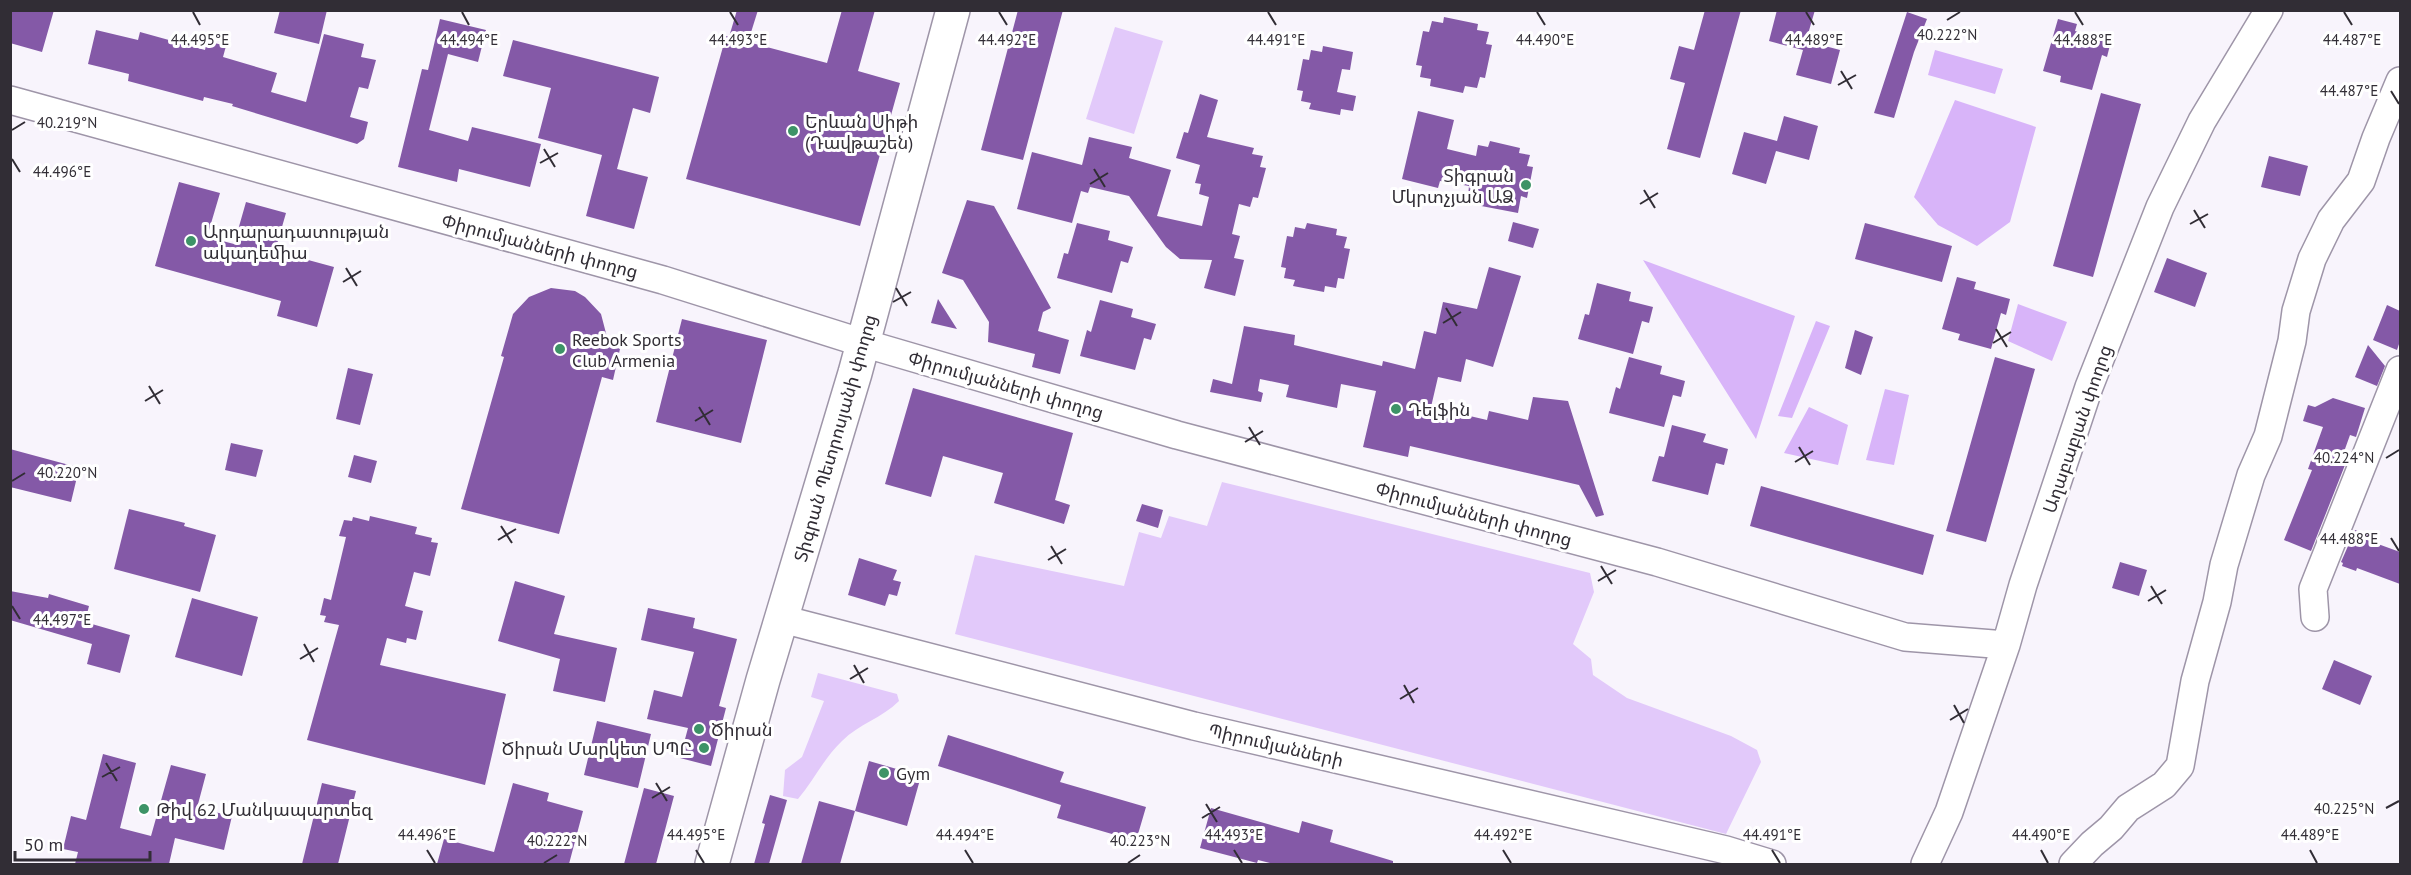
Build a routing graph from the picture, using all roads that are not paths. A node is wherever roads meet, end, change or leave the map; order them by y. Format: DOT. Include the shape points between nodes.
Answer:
graph roads {
  1 [pos="953,10"];
  2 [pos="963,10"];
  3 [pos="2269,10"];
  4 [pos="2400,81"];
  5 [pos="10,100"];
  6 [pos="868,345"];
  7 [pos="2400,370"];
  8 [pos="2315,617"];
  9 [pos="788,621"];
  10 [pos="2006,645"];
  11 [pos="712,864"];
  12 [pos="726,864"];
  13 [pos="1772,864"];
  14 [pos="1925,864"];
  15 [pos="2073,864"];
  1 -- 6 [label="main road, Տիգրան Պետրոսյանի փողոց"];
  2 -- 6 [label="main road, Տիգրան Պետրոսյանի փողոց"];
  3 -- 10 [label="street, Աղաբաբյան փողոց" via="2202,121 2160,207 2089,387"];
  4 -- 15 [label="street" via="2361,181 2331,220 2312,259 2268,436 2224,565 2194,681 2180,766 2164,785 2128,808"];
  5 -- 6 [label="street, Փիրումյանների փողոց" via="663,280"];
  6 -- 9 [label="main road, Տիգրան Պետրոսյանի փողոց"];
  6 -- 10 [label="street, Փիրումյանների փողոց" via="1177,435 1657,562 1905,637"];
  7 -- 8 [label="street" via="2313,590"];
  9 -- 11 [label="main road, Տիգրան Պետրոսյանի փողոց" via="763,680"];
  9 -- 12 [label="main road, Տիգրան Պետրոսյանի փողոց"];
  9 -- 13 [label="street, Պիրումյանների" via="1181,723"];
  10 -- 14 [label="street, Աղաբաբյան փողոց" via="1949,812"];
}
